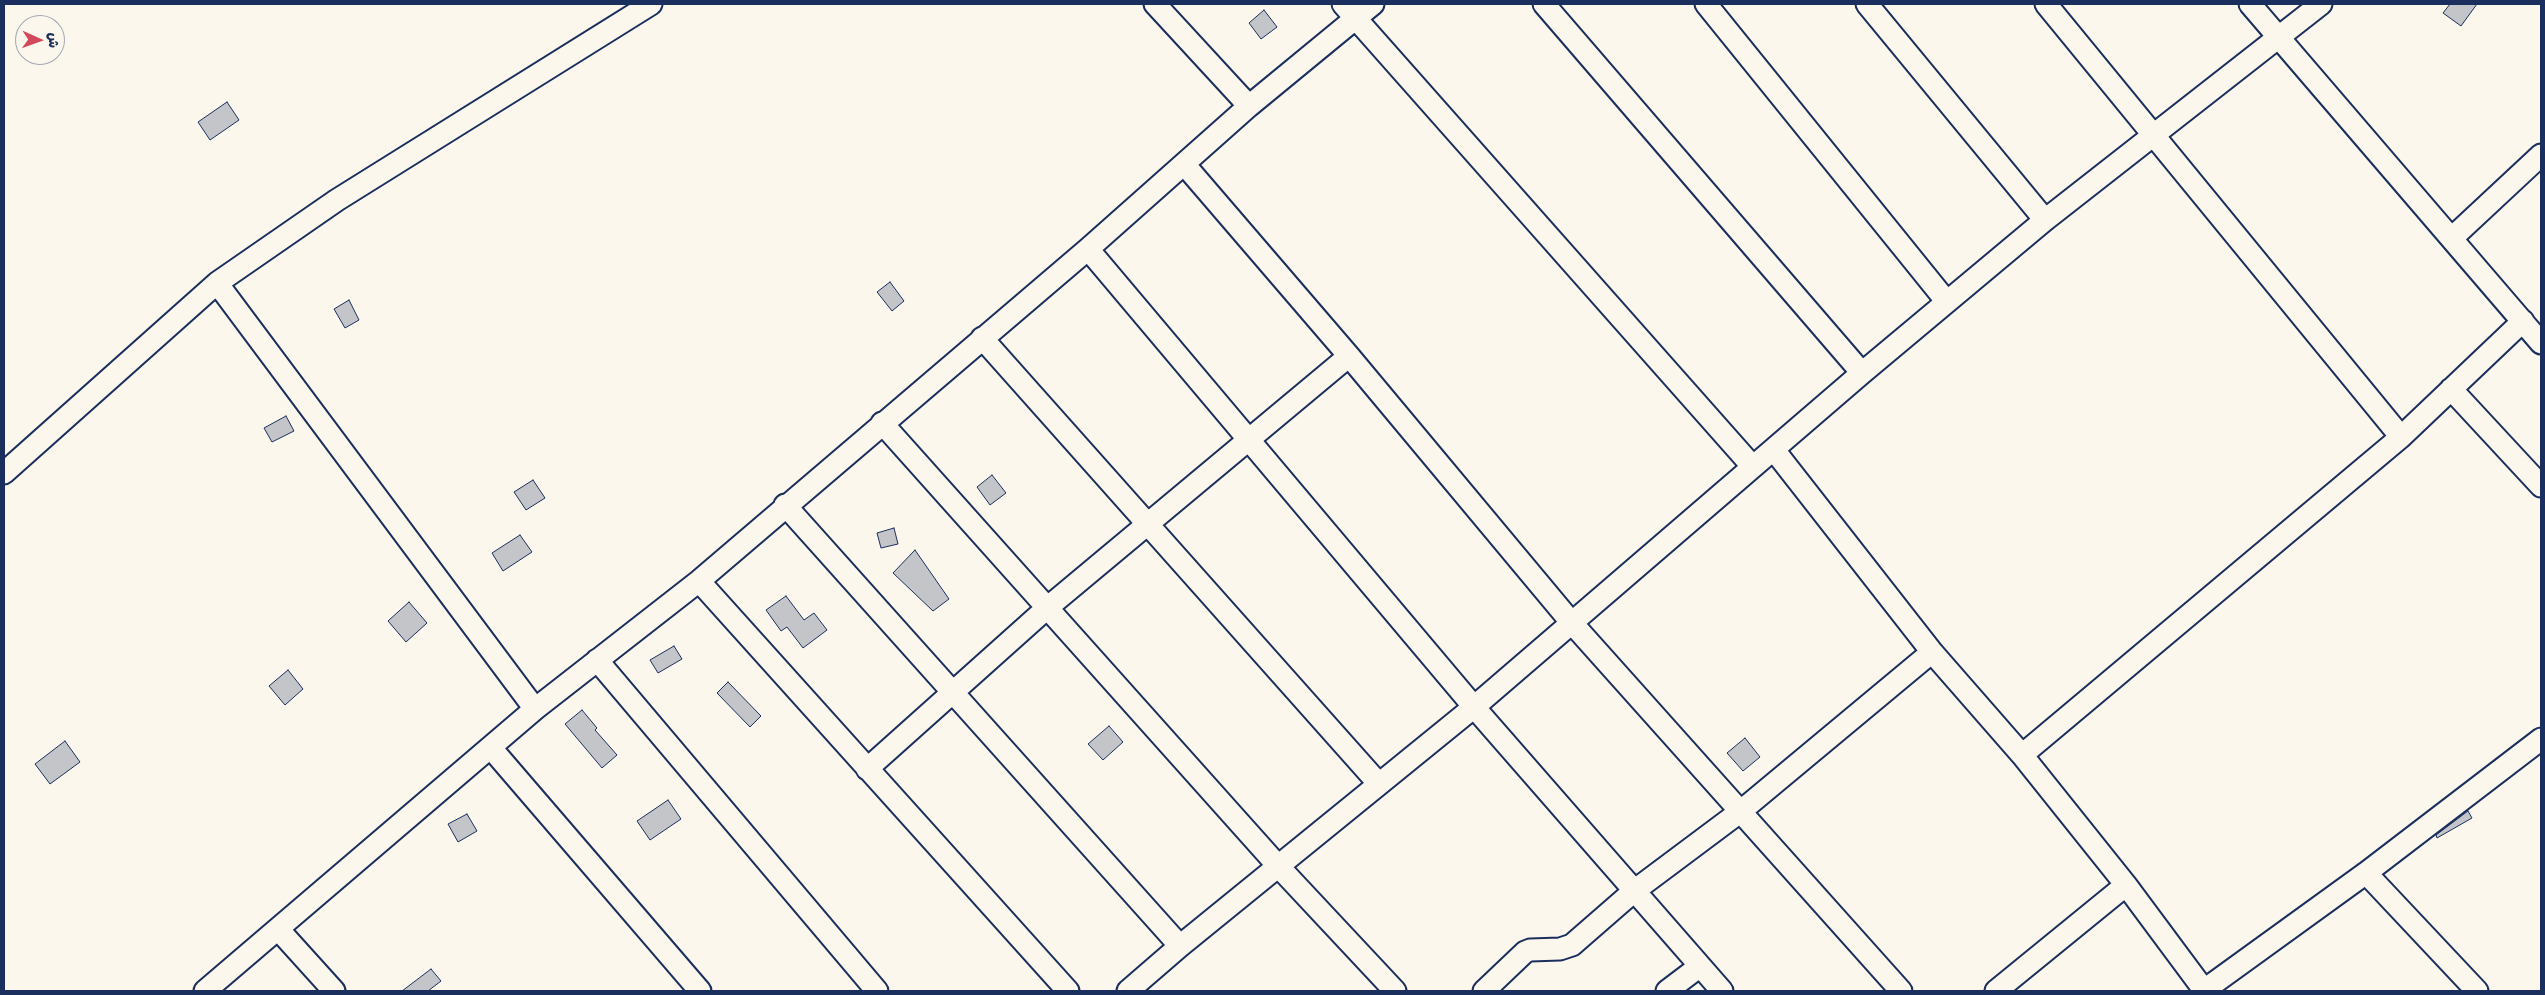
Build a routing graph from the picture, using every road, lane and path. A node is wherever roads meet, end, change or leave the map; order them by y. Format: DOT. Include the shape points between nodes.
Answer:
graph roads {
  1 [pos="650,4"];
  2 [pos="1155,4"];
  3 [pos="1373,4"];
  4 [pos="1544,4"];
  5 [pos="1706,4"];
  6 [pos="1867,4"];
  7 [pos="2046,4"];
  8 [pos="2250,4"];
  9 [pos="2321,4"];
  10 [pos="1349,11"];
  11 [pos="2280,37"];
  12 [pos="1249,106"];
  13 [pos="2155,134"];
  14 [pos="2541,155"];
  15 [pos="1184,164"];
  16 [pos="2045,220"];
  17 [pos="2452,238"];
  18 [pos="1088,249"];
  19 [pos="217,283"];
  20 [pos="1947,302"];
  21 [pos="2523,321"];
  22 [pos="982,338"];
  23 [pos="2541,343"];
  24 [pos="1349,356"];
  25 [pos="1862,373"];
  26 [pos="2451,389"];
  27 [pos="882,423"];
  28 [pos="2401,437"];
  29 [pos="1249,441"];
  30 [pos="1774,450"];
  31 [pos="1753,467"];
  32 [pos="4,473"];
  33 [pos="2541,486"];
  34 [pos="785,505"];
  35 [pos="1148,524"];
  36 [pos="699,581"];
  37 [pos="1047,608"];
  38 [pos="1571,622"];
  39 [pos="1932,652"];
  40 [pos="597,660"];
  41 [pos="952,691"];
  42 [pos="1474,707"];
  43 [pos="535,709"];
  44 [pos="2541,740"];
  45 [pos="491,748"];
  46 [pos="2022,755"];
  47 [pos="868,769"];
  48 [pos="1379,784"];
  49 [pos="1741,811"];
  50 [pos="1279,867"];
  51 [pos="2366,873"];
  52 [pos="2126,885"];
  53 [pos="1634,891"];
  54 [pos="278,929"];
  55 [pos="1180,946"];
  56 [pos="1700,966"];
  57 [pos="204,991"];
  58 [pos="334,991"];
  59 [pos="700,991"];
  60 [pos="877,991"];
  61 [pos="1068,991"];
  62 [pos="1128,991"];
  63 [pos="1395,991"];
  64 [pos="1484,991"];
  65 [pos="1668,991"];
  66 [pos="1722,991"];
  67 [pos="1901,991"];
  68 [pos="1996,991"];
  69 [pos="2204,991"];
  70 [pos="2477,991"];
  1 -- 19 [label="street" via="337,200"];
  2 -- 12 [label="street"];
  3 -- 10 [label="street"];
  4 -- 25 [label="street"];
  5 -- 20 [label="street"];
  6 -- 16 [label="street"];
  7 -- 13 [label="street"];
  8 -- 11 [label="street"];
  9 -- 11 [label="street"];
  10 -- 12 [label="street"];
  10 -- 31 [label="street"];
  11 -- 13 [label="street"];
  11 -- 17 [label="street"];
  12 -- 15 [label="street"];
  13 -- 16 [label="street"];
  13 -- 28 [label="street"];
  14 -- 17 [label="street"];
  15 -- 18 [label="street"];
  15 -- 24 [label="street"];
  16 -- 20 [label="street"];
  17 -- 21 [label="street"];
  18 -- 22 [label="street"];
  18 -- 29 [label="street"];
  19 -- 32 [label="street"];
  19 -- 43 [label="street"];
  20 -- 25 [label="street"];
  21 -- 23 [label="street"];
  21 -- 26 [label="street"];
  22 -- 27 [label="street"];
  22 -- 35 [label="street"];
  24 -- 29 [label="street"];
  24 -- 38 [label="street"];
  25 -- 30 [label="street"];
  26 -- 28 [label="street"];
  26 -- 33 [label="street"];
  27 -- 34 [label="street"];
  27 -- 37 [label="street"];
  28 -- 46 [label="street"];
  29 -- 35 [label="street"];
  29 -- 42 [label="street"];
  30 -- 31 [label="street"];
  30 -- 39 [label="street"];
  31 -- 38 [label="street"];
  34 -- 36 [label="street"];
  34 -- 41 [label="street"];
  35 -- 37 [label="street"];
  35 -- 48 [label="street"];
  36 -- 40 [label="street"];
  36 -- 47 [label="street"];
  37 -- 41 [label="street"];
  37 -- 50 [label="street"];
  38 -- 42 [label="street"];
  38 -- 49 [label="street"];
  39 -- 46 [label="street"];
  39 -- 49 [label="street"];
  40 -- 43 [label="street"];
  40 -- 60 [label="street"];
  41 -- 47 [label="street"];
  41 -- 55 [label="street"];
  42 -- 48 [label="street"];
  42 -- 53 [label="street"];
  43 -- 45 [label="street"];
  44 -- 51 [label="street"];
  45 -- 54 [label="street"];
  45 -- 59 [label="street"];
  46 -- 52 [label="street"];
  47 -- 61 [label="street"];
  48 -- 50 [label="street"];
  49 -- 53 [label="street"];
  49 -- 67 [label="street"];
  50 -- 55 [label="street"];
  50 -- 63 [label="street"];
  51 -- 69 [label="street"];
  51 -- 70 [label="street"];
  52 -- 68 [label="street"];
  52 -- 69 [label="street"];
  53 -- 56 [label="street"];
  53 -- 64 [label="street" via="1572,945 1526,952"];
  54 -- 57 [label="street"];
  54 -- 58 [label="street"];
  55 -- 62 [label="street"];
  56 -- 65 [label="street"];
  56 -- 66 [label="street"];
}
